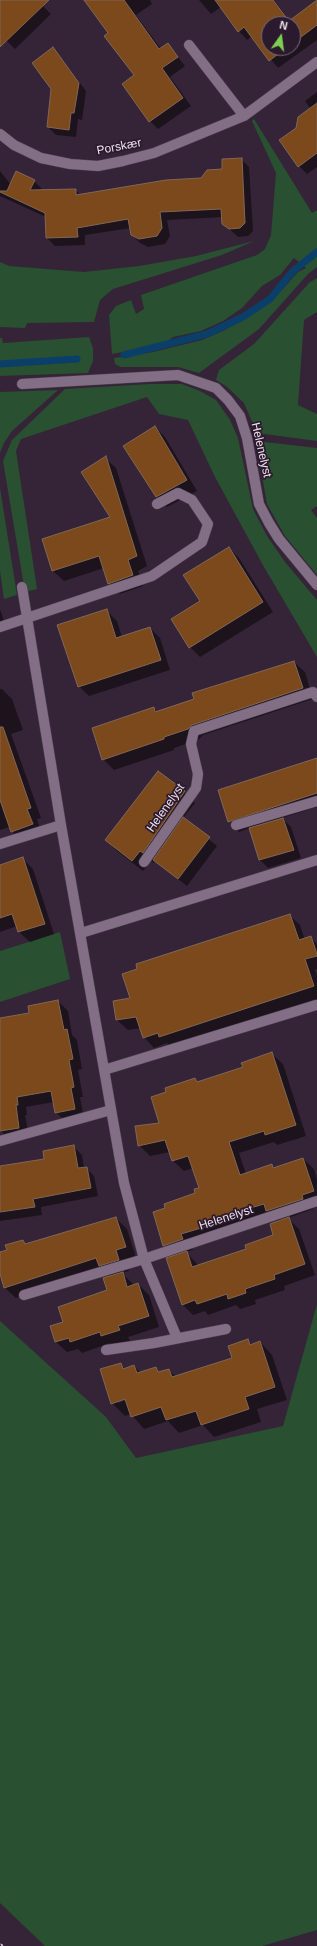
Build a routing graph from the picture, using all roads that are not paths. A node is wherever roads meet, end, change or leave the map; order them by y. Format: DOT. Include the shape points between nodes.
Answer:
graph roads {
  1 [pos="189,45"];
  2 [pos="317,62"];
  3 [pos="244,116"];
  4 [pos="0,134"];
  5 [pos="22,384"];
  6 [pos="157,504"];
  7 [pos="317,585"];
  8 [pos="22,587"];
  9 [pos="26,617"];
  10 [pos="0,627"];
  11 [pos="317,697"];
  12 [pos="317,801"];
  13 [pos="61,825"];
  14 [pos="236,825"];
  15 [pos="0,844"];
  16 [pos="317,860"];
  17 [pos="144,862"];
  18 [pos="81,933"];
  19 [pos="316,1005"];
  20 [pos="104,1070"];
  21 [pos="110,1110"];
  22 [pos="0,1141"];
  23 [pos="317,1201"];
  24 [pos="144,1259"];
  25 [pos="24,1294"];
  26 [pos="226,1329"];
  27 [pos="177,1338"];
  28 [pos="106,1350"];
  1 -- 3 [label="street"];
  2 -- 3 [label="street, Porskær"];
  3 -- 4 [label="street, Porskær" via="154,153 98,166 41,158 14,145"];
  5 -- 7 [label="street, Helenelyst" via="178,375 216,388 240,416 260,504 269,523"];
  6 -- 9 [label="street" via="178,493 192,500 208,524 202,542 152,576"];
  8 -- 9 [label="street"];
  9 -- 10 [label="street"];
  9 -- 13 [label="street"];
  11 -- 17 [label="street, Helenelyst" via="313,692 194,731 191,744 198,774 196,788"];
  12 -- 14 [label="street"];
  13 -- 15 [label="street"];
  13 -- 18 [label="street"];
  16 -- 18 [label="street"];
  18 -- 20 [label="street"];
  19 -- 20 [label="street"];
  20 -- 21 [label="street"];
  21 -- 22 [label="street"];
  21 -- 24 [label="street" via="124,1183"];
  23 -- 24 [label="street, Helenelyst"];
  24 -- 25 [label="street, Helenelyst"];
  24 -- 27 [label="street"];
  26 -- 27 [label="street"];
  27 -- 28 [label="street"];
}
